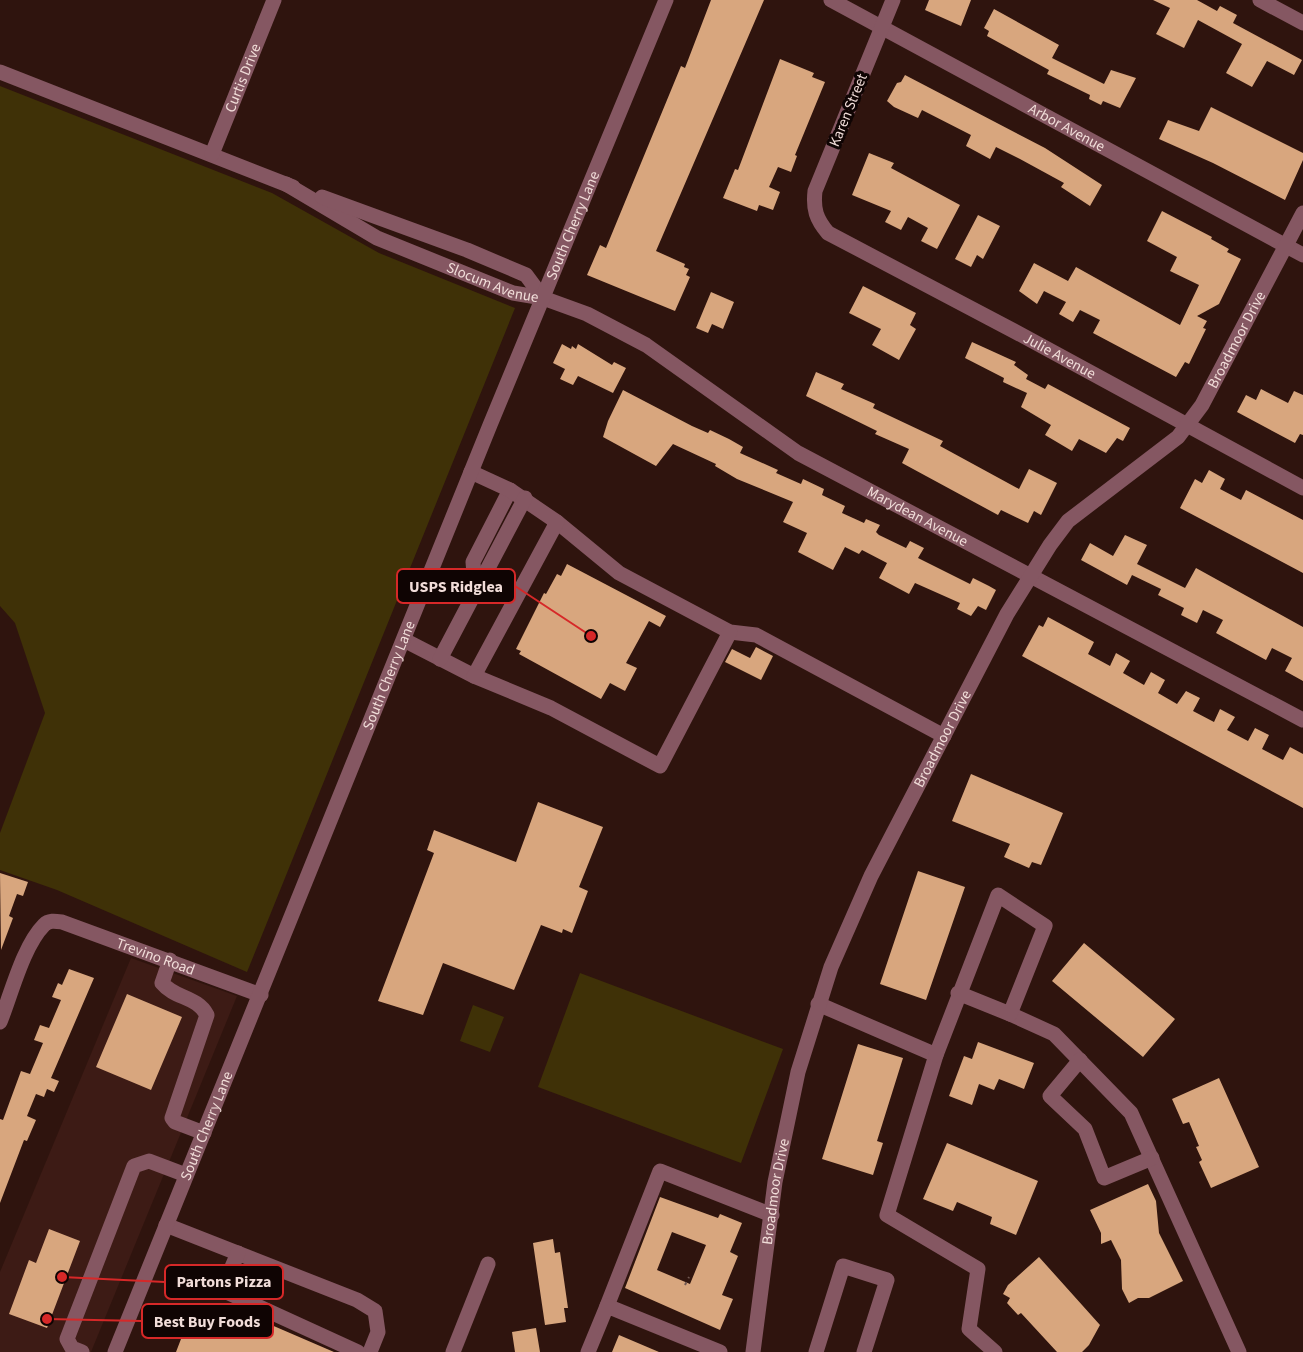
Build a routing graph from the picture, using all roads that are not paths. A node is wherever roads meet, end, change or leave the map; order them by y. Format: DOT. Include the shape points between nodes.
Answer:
graph roads {
  1 [pos="274,0"];
  2 [pos="666,0"];
  3 [pos="831,0"];
  4 [pos="893,0"];
  5 [pos="1260,0"];
  6 [pos="1303,23"];
  7 [pos="882,27"];
  8 [pos="0,72"];
  9 [pos="212,154"];
  10 [pos="286,184"];
  11 [pos="1303,213"];
  12 [pos="819,222"];
  13 [pos="1284,245"];
  14 [pos="1303,255"];
  15 [pos="543,298"];
  16 [pos="1189,425"];
  17 [pos="471,472"];
  18 [pos="1303,488"];
  19 [pos="510,490"];
  20 [pos="525,498"];
  21 [pos="556,522"];
  22 [pos="1032,574"];
  23 [pos="482,580"];
  24 [pos="730,632"];
  25 [pos="404,640"];
  26 [pos="440,659"];
  27 [pos="474,676"];
  28 [pos="1303,720"];
  29 [pos="944,736"];
  30 [pos="170,960"];
  31 [pos="958,993"];
  32 [pos="261,995"];
  33 [pos="818,1004"];
  34 [pos="1010,1014"];
  35 [pos="0,1022"];
  36 [pos="936,1055"];
  37 [pos="1080,1060"];
  38 [pos="204,1133"];
  39 [pos="1152,1158"];
  40 [pos="186,1175"];
  41 [pos="772,1215"];
  42 [pos="166,1225"];
  43 [pos="238,1253"];
  44 [pos="488,1264"];
  45 [pos="607,1306"];
  46 [pos="757,1351"];
  47 [pos="82,1352"];
  48 [pos="115,1352"];
  49 [pos="358,1352"];
  50 [pos="370,1352"];
  51 [pos="453,1352"];
  52 [pos="588,1352"];
  53 [pos="720,1352"];
  54 [pos="816,1352"];
  55 [pos="864,1352"];
  56 [pos="995,1352"];
  57 [pos="1239,1352"];
  1 -- 9 [label="street, Curtis Drive"];
  2 -- 15 [label="street, South Cherry Lane"];
  3 -- 7 [label="street, Arbor Avenue"];
  4 -- 7 [label="street, Karen Street"];
  5 -- 6 [label="street"];
  7 -- 12 [label="street, Karen Street" via="815,191 814,207"];
  7 -- 13 [label="street, Arbor Avenue"];
  8 -- 9 [label="street, Slocum Avenue"];
  9 -- 10 [label="street, Slocum Avenue"];
  10 -- 15 [label="street, Slocum Avenue" via="377,238 513,293"];
  10 -- 15 [label="street, Slocum Avenue" via="526,275"];
  11 -- 13 [label="street, Broadmoor Drive"];
  12 -- 16 [label="street, Julie Avenue" via="828,233"];
  13 -- 14 [label="street, Arbor Avenue"];
  13 -- 16 [label="street, Broadmoor Drive"];
  15 -- 17 [label="street, South Cherry Lane"];
  15 -- 22 [label="street, Marydean Avenue" via="646,345 798,453"];
  16 -- 18 [label="street, Julie Avenue"];
  16 -- 22 [label="street, Broadmoor Drive" via="1068,521"];
  17 -- 19 [label="street"];
  17 -- 25 [label="street, South Cherry Lane"];
  19 -- 20 [label="street"];
  19 -- 23 [label="street" via="472,562 474,574"];
  20 -- 21 [label="street"];
  20 -- 23 [label="street"];
  21 -- 24 [label="street" via="619,573"];
  21 -- 27 [label="street"];
  22 -- 28 [label="street, Marydean Avenue"];
  22 -- 29 [label="street, Broadmoor Drive"];
  23 -- 26 [label="street"];
  24 -- 27 [label="street" via="660,766 551,708"];
  24 -- 29 [label="street" via="756,635"];
  25 -- 26 [label="street"];
  25 -- 32 [label="street, South Cherry Lane"];
  26 -- 27 [label="street"];
  29 -- 33 [label="street, Broadmoor Drive" via="871,876"];
  30 -- 32 [label="street, Trevino Road"];
  30 -- 35 [label="street, Trevino Road" via="50,921 32,942"];
  30 -- 38 [label="street" via="162,983 201,1004 207,1016 172,1118"];
  31 -- 34 [label="street"];
  31 -- 34 [label="street" via="998,895 1045,926"];
  31 -- 36 [label="street"];
  32 -- 38 [label="street, South Cherry Lane"];
  33 -- 36 [label="street"];
  33 -- 41 [label="street, Broadmoor Drive" via="798,1072"];
  34 -- 37 [label="street" via="1054,1034"];
  36 -- 56 [label="street" via="887,1215 978,1269 969,1329"];
  37 -- 39 [label="street" via="1131,1113"];
  37 -- 39 [label="street" via="1050,1096 1085,1129 1104,1178"];
  38 -- 40 [label="street, South Cherry Lane"];
  39 -- 57 [label="street"];
  40 -- 42 [label="street, South Cherry Lane"];
  40 -- 47 [label="street" via="148,1161 134,1166 67,1339 72,1348"];
  41 -- 45 [label="street" via="660,1171"];
  41 -- 46 [label="street, Broadmoor Drive"];
  42 -- 43 [label="street"];
  42 -- 48 [label="street, South Cherry Lane"];
  43 -- 49 [label="street" via="222,1290"];
  43 -- 50 [label="street" via="357,1300 375,1311 378,1332"];
  44 -- 51 [label="street"];
  45 -- 52 [label="street"];
  45 -- 53 [label="street"];
  54 -- 55 [label="street" via="843,1266 887,1280"];
}
